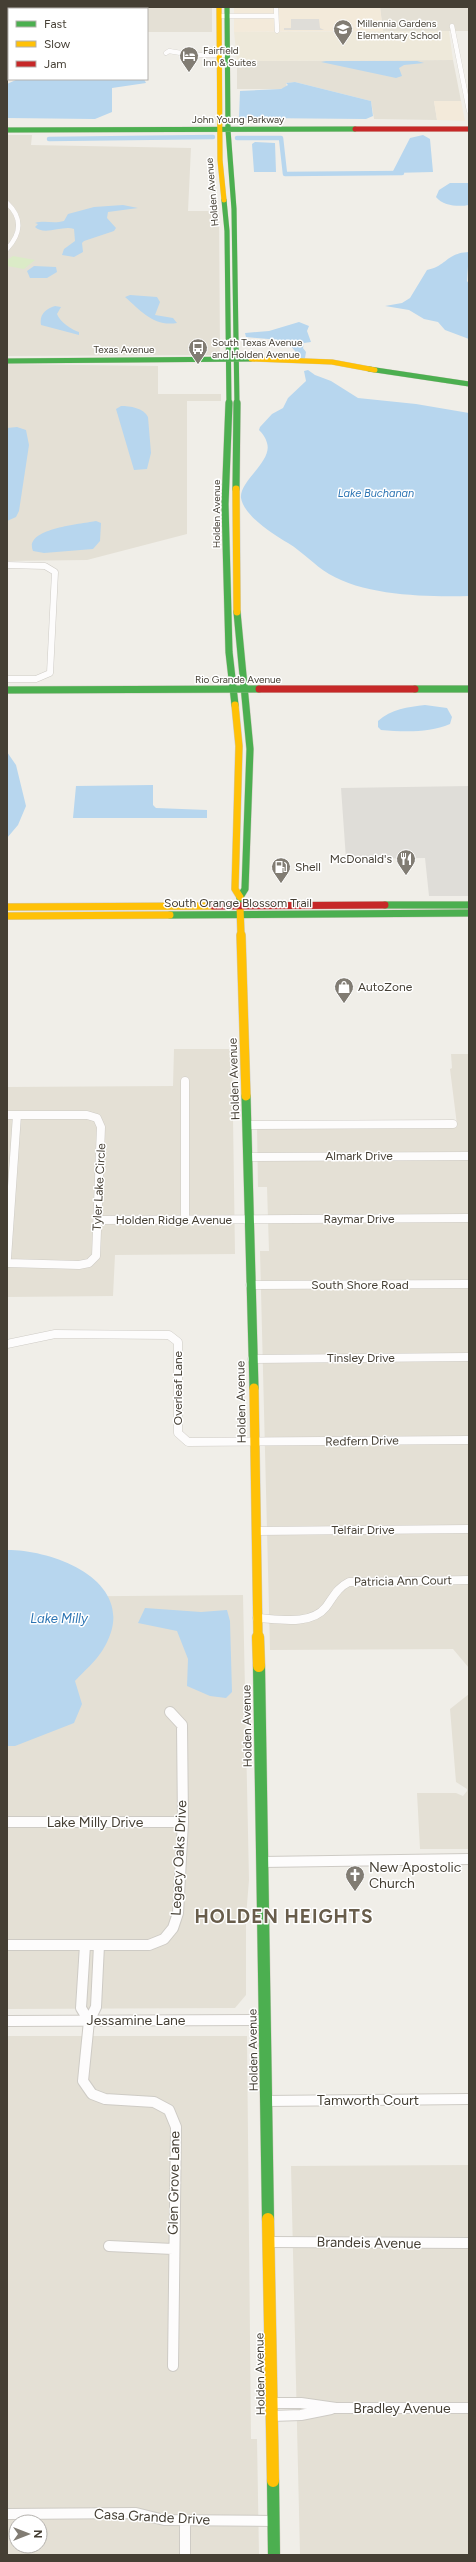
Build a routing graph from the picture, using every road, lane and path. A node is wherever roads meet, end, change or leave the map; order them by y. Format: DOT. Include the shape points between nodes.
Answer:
graph roads {
  1 [pos="276,7"];
  2 [pos="223,12"];
  3 [pos="276,16"];
  4 [pos="452,26"];
  5 [pos="277,31"];
  6 [pos="167,52"];
  7 [pos="223,56"];
  8 [pos="469,111"];
  9 [pos="469,125"];
  10 [pos="7,126"];
  11 [pos="224,128"];
  12 [pos="444,129"];
  13 [pos="469,129"];
  14 [pos="7,130"];
  15 [pos="7,203"];
  16 [pos="231,230"];
  17 [pos="7,249"];
  18 [pos="228,360"];
  19 [pos="240,360"];
  20 [pos="7,361"];
  21 [pos="469,384"];
  22 [pos="226,504"];
  23 [pos="235,531"];
  24 [pos="7,565"];
  25 [pos="232,590"];
  26 [pos="7,679"];
  27 [pos="469,689"];
  28 [pos="7,690"];
  29 [pos="238,690"];
  30 [pos="239,774"];
  31 [pos="248,808"];
  32 [pos="469,905"];
  33 [pos="240,906"];
  34 [pos="7,907"];
  35 [pos="469,913"];
  36 [pos="7,916"];
  37 [pos="185,1081"];
  38 [pos="7,1115"];
  39 [pos="17,1115"];
  40 [pos="453,1124"];
  41 [pos="248,1125"];
  42 [pos="469,1156"];
  43 [pos="249,1157"];
  44 [pos="469,1218"];
  45 [pos="98,1220"];
  46 [pos="185,1220"];
  47 [pos="250,1220"];
  48 [pos="7,1258"];
  49 [pos="7,1263"];
  50 [pos="469,1284"];
  51 [pos="250,1285"];
  52 [pos="7,1344"];
  53 [pos="469,1357"];
  54 [pos="252,1359"];
  55 [pos="469,1440"];
  56 [pos="254,1443"];
  57 [pos="469,1529"];
  58 [pos="257,1531"];
  59 [pos="469,1580"];
  60 [pos="257,1618"];
  61 [pos="170,1712"];
  62 [pos="7,1822"];
  63 [pos="183,1822"];
  64 [pos="469,1859"];
  65 [pos="262,1862"];
  66 [pos="7,1945"];
  67 [pos="84,1945"];
  68 [pos="99,1945"];
  69 [pos="82,1987"];
  70 [pos="97,1987"];
  71 [pos="265,2020"];
  72 [pos="7,2021"];
  73 [pos="89,2021"];
  74 [pos="469,2099"];
  75 [pos="266,2101"];
  76 [pos="270,2242"];
  77 [pos="469,2243"];
  78 [pos="109,2246"];
  79 [pos="173,2249"];
  80 [pos="173,2366"];
  81 [pos="272,2403"];
  82 [pos="336,2408"];
  83 [pos="469,2408"];
  84 [pos="272,2416"];
  85 [pos="7,2514"];
  86 [pos="184,2521"];
  87 [pos="274,2521"];
  88 [pos="184,2555"];
  89 [pos="274,2555"];
  1 -- 3 [label="street"];
  2 -- 3 [label="street"];
  2 -- 7 [label="main road"];
  3 -- 5 [label="street"];
  4 -- 8 [label="street"];
  6 -- 7 [label="street"];
  7 -- 11 [label="main road"];
  9 -- 11 [label="main road, John Young Parkway"];
  9 -- 12 [label="main road"];
  10 -- 11 [label="main road, John Young Parkway"];
  11 -- 12 [label="main road, John Young Parkway"];
  11 -- 14 [label="main road, John Young Parkway"];
  11 -- 16 [label="main road, Holden Avenue"];
  11 -- 16 [label="main road, Holden Avenue" via="226,211"];
  12 -- 13 [label="main road, John Young Parkway"];
  15 -- 17 [label="street" via="17,213 20,227"];
  16 -- 18 [label="main road, Holden Avenue"];
  16 -- 19 [label="main road, Holden Avenue" via="231,247 235,251"];
  18 -- 19 [label="main road, Texas Avenue"];
  18 -- 20 [label="main road, Texas Avenue"];
  18 -- 22 [label="main road, Holden Avenue"];
  19 -- 21 [label="main road, Texas Avenue" via="310,360"];
  19 -- 23 [label="main road, Holden Avenue"];
  22 -- 23 [label="main road" via="231,504 231,528"];
  22 -- 25 [label="main road, Holden Avenue"];
  23 -- 25 [label="main road, Holden Avenue"];
  24 -- 26 [label="street" via="45,566 55,572 50,673 47,677 39,679"];
  25 -- 29 [label="main road, Holden Avenue" via="228,652"];
  27 -- 29 [label="main road, Rio Grande Avenue"];
  28 -- 29 [label="main road, Rio Grande Avenue"];
  29 -- 30 [label="main road, Holden Avenue"];
  29 -- 31 [label="main road, Holden Avenue" via="250,749"];
  30 -- 31 [label="main road" via="245,787"];
  30 -- 33 [label="main road, Holden Avenue" via="235,888"];
  31 -- 33 [label="main road, Holden Avenue" via="245,889"];
  32 -- 33 [label="main road, South Orange Blossom Trail"];
  33 -- 34 [label="main road, South Orange Blossom Trail"];
  33 -- 35 [label="main road, South Orange Blossom Trail"];
  33 -- 36 [label="main road, South Orange Blossom Trail"];
  33 -- 41 [label="main road, Holden Avenue"];
  37 -- 46 [label="street"];
  38 -- 39 [label="street, Tyler Lake Circle"];
  39 -- 45 [label="street, Tyler Lake Circle" via="86,1115 97,1118 101,1127"];
  39 -- 48 [label="street"];
  40 -- 41 [label="street"];
  41 -- 43 [label="main road, Holden Avenue"];
  42 -- 43 [label="street, Almark Drive"];
  43 -- 47 [label="main road, Holden Avenue"];
  44 -- 47 [label="street, Raymar Drive"];
  45 -- 46 [label="street, Holden Ridge Avenue"];
  45 -- 49 [label="street, Tyler Lake Circle" via="96,1256 90,1263"];
  46 -- 47 [label="street, Holden Ridge Avenue"];
  47 -- 51 [label="main road, Holden Avenue"];
  50 -- 51 [label="street, South Shore Road"];
  51 -- 54 [label="main road, Holden Avenue"];
  52 -- 56 [label="street, Overleaf Lane" via="55,1334 169,1335 178,1342 178,1433 188,1442"];
  53 -- 54 [label="street, Tinsley Drive"];
  54 -- 56 [label="main road, Holden Avenue"];
  55 -- 56 [label="street, Redfern Drive"];
  56 -- 58 [label="main road, Holden Avenue"];
  57 -- 58 [label="street, Telfair Drive"];
  58 -- 60 [label="main road, Holden Avenue"];
  59 -- 60 [label="street, Patricia Ann Court" via="348,1582 333,1592 327,1604 314,1616"];
  60 -- 65 [label="main road, Holden Avenue"];
  61 -- 63 [label="street, Legacy Oaks Drive" via="182,1725"];
  62 -- 63 [label="street, Lake Milly Drive"];
  63 -- 68 [label="street, Legacy Oaks Drive" via="178,1913 173,1928 164,1939 149,1945"];
  64 -- 65 [label="street"];
  65 -- 71 [label="main road, Holden Avenue"];
  66 -- 67 [label="street, Legacy Oaks Drive"];
  67 -- 68 [label="street, Legacy Oaks Drive"];
  67 -- 69 [label="street"];
  68 -- 70 [label="street"];
  69 -- 70 [label="street"];
  69 -- 73 [label="street" via="81,2008"];
  70 -- 73 [label="street" via="96,2007"];
  71 -- 73 [label="street, Jessamine Lane"];
  71 -- 75 [label="main road, Holden Avenue"];
  72 -- 73 [label="street, Jessamine Lane"];
  73 -- 79 [label="street, Glen Grove Lane" via="84,2081 92,2094 105,2099 154,2102 169,2110 176,2127"];
  74 -- 75 [label="street, Tamworth Court"];
  75 -- 76 [label="main road, Holden Avenue"];
  76 -- 77 [label="street, Brandeis Avenue"];
  76 -- 81 [label="main road, Holden Avenue"];
  78 -- 79 [label="street"];
  79 -- 80 [label="street, Glen Grove Lane"];
  81 -- 82 [label="street, Bradley Avenue" via="301,2403"];
  81 -- 84 [label="main road, Holden Avenue"];
  82 -- 83 [label="street, Bradley Avenue"];
  82 -- 84 [label="street, Bradley Avenue" via="301,2416"];
  84 -- 87 [label="main road, Holden Avenue"];
  85 -- 86 [label="street, Casa Grande Drive" via="136,2513 164,2520"];
  86 -- 87 [label="street, Casa Grande Drive"];
  86 -- 88 [label="street"];
  87 -- 89 [label="main road, Holden Avenue"];
}
